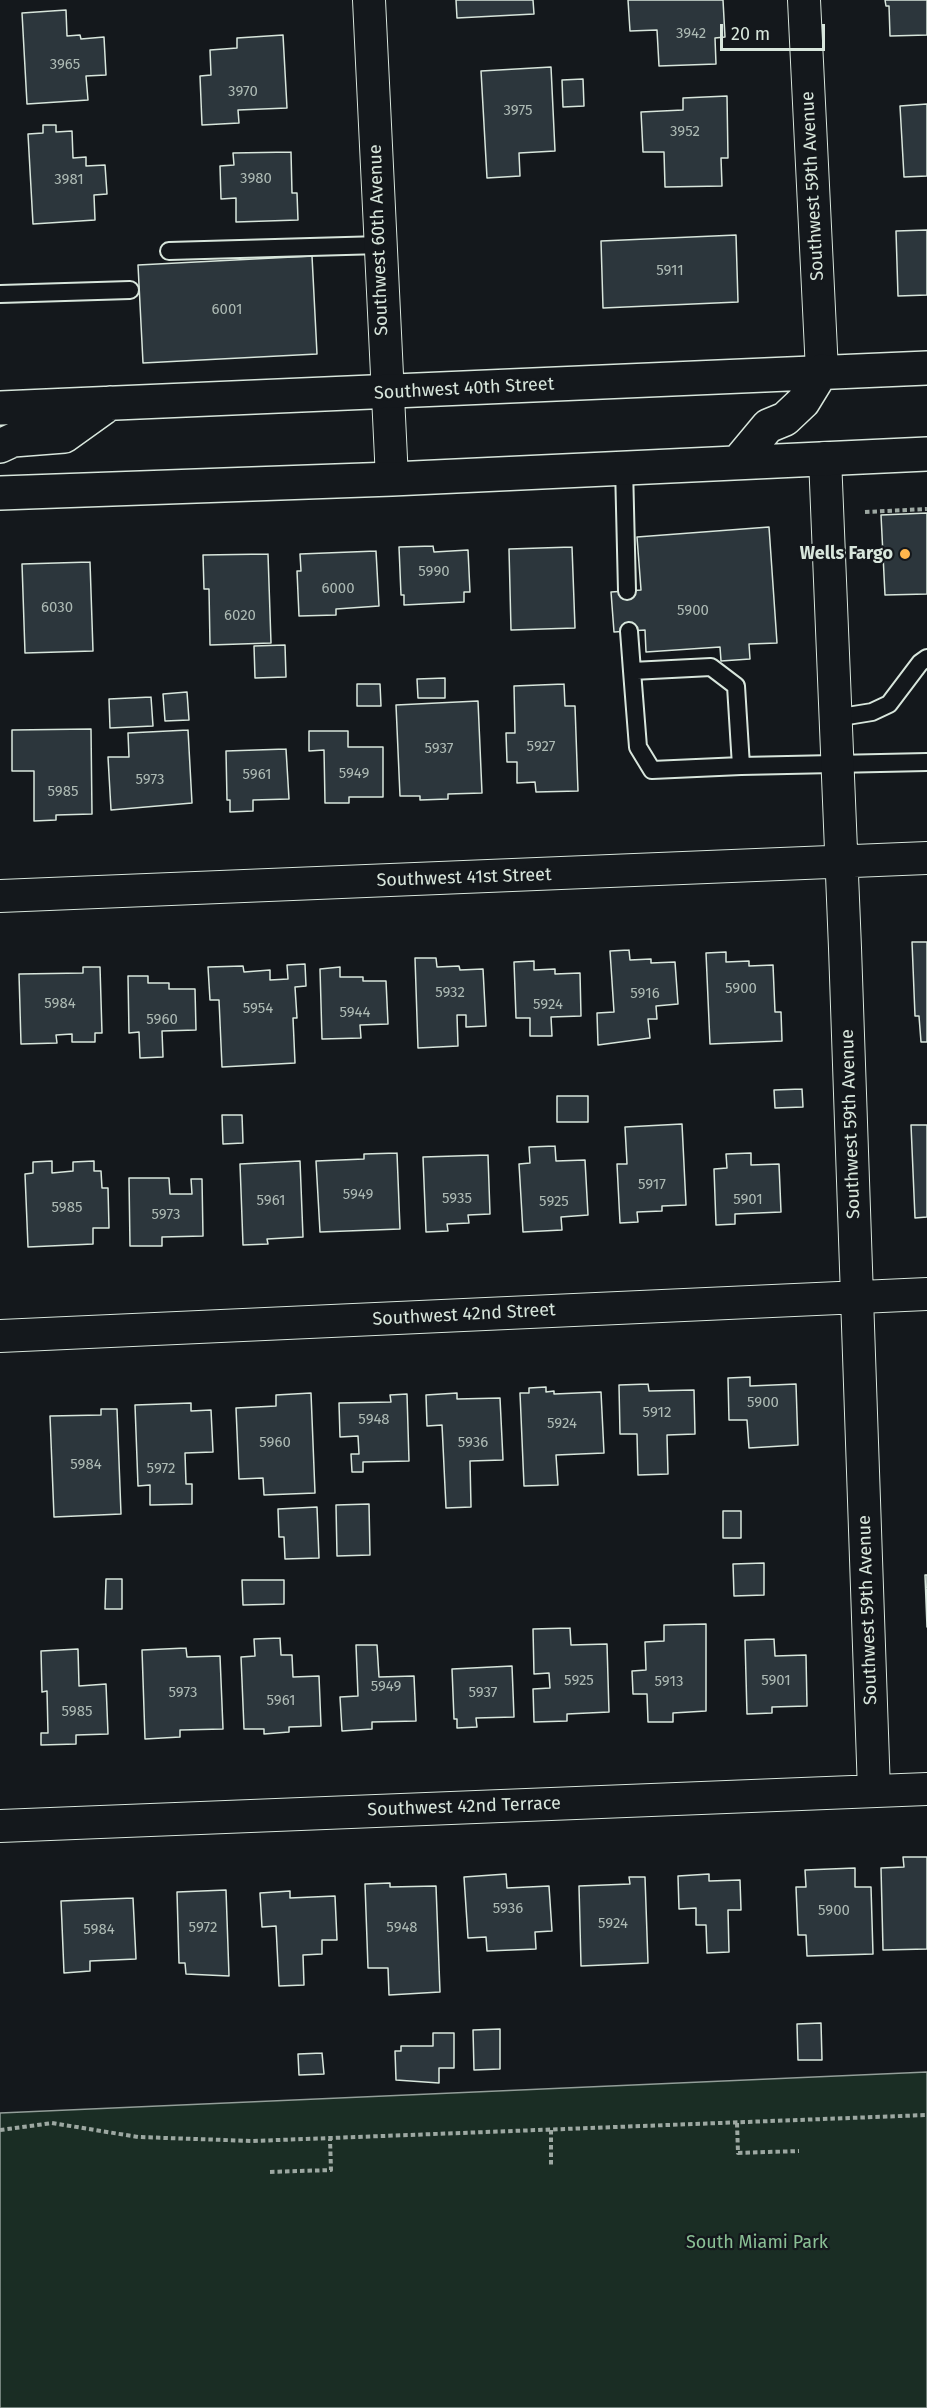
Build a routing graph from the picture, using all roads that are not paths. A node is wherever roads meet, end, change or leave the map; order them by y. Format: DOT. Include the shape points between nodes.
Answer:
graph roads {
  1 [pos="369,0"];
  2 [pos="804,0"];
  3 [pos="381,245"];
  4 [pos="170,251"];
  5 [pos="130,290"];
  6 [pos="0,294"];
  7 [pos="927,368"];
  8 [pos="822,371"];
  9 [pos="387,393"];
  10 [pos="110,403"];
  11 [pos="0,408"];
  12 [pos="0,446"];
  13 [pos="927,454"];
  14 [pos="825,458"];
  15 [pos="738,462"];
  16 [pos="624,467"];
  17 [pos="392,479"];
  18 [pos="0,493"];
  19 [pos="627,591"];
  20 [pos="629,632"];
  21 [pos="927,658"];
  22 [pos="632,671"];
  23 [pos="835,718"];
  24 [pos="927,762"];
  25 [pos="837,765"];
  26 [pos="741,766"];
  27 [pos="927,858"];
  28 [pos="841,863"];
  29 [pos="0,896"];
  30 [pos="927,1294"];
  31 [pos="856,1297"];
  32 [pos="0,1336"];
  33 [pos="927,1789"];
  34 [pos="874,1791"];
  35 [pos="0,1826"];
  1 -- 3 [label="street, Southwest 60th Avenue"];
  2 -- 8 [label="street, Southwest 59th Avenue"];
  3 -- 4 [label="lane"];
  3 -- 9 [label="street, Southwest 60th Avenue"];
  5 -- 6 [label="lane"];
  7 -- 8 [label="main road, Southwest 40th Street"];
  8 -- 9 [label="main road, Southwest 40th Street"];
  8 -- 15 [label="main road" via="803,402 784,419 768,426"];
  9 -- 10 [label="main road, Southwest 40th Street"];
  9 -- 17 [label="street, Southwest 60th Avenue"];
  10 -- 11 [label="main road, Southwest 40th Street"];
  10 -- 12 [label="main road" via="64,436 13,440"];
  13 -- 14 [label="main road"];
  14 -- 15 [label="main road"];
  14 -- 23 [label="street, Southwest 59th Avenue"];
  15 -- 16 [label="main road"];
  16 -- 17 [label="main road"];
  16 -- 19 [label="lane"];
  17 -- 18 [label="main road"];
  20 -- 22 [label="lane"];
  21 -- 23 [label="lane" via="889,704"];
  22 -- 26 [label="lane" via="711,667 736,686"];
  22 -- 26 [label="lane" via="638,747 652,770"];
  23 -- 25 [label="street, Southwest 59th Avenue"];
  24 -- 25 [label="lane"];
  25 -- 26 [label="lane"];
  25 -- 28 [label="street, Southwest 59th Avenue"];
  27 -- 28 [label="street, Southwest 41st Street"];
  28 -- 29 [label="street, Southwest 41st Street"];
  28 -- 31 [label="street, Southwest 59th Avenue"];
  30 -- 31 [label="street, Southwest 42nd Street"];
  31 -- 32 [label="street, Southwest 42nd Street"];
  31 -- 34 [label="street, Southwest 59th Avenue"];
  33 -- 34 [label="street, Southwest 42nd Terrace"];
  34 -- 35 [label="street, Southwest 42nd Terrace"];
}
